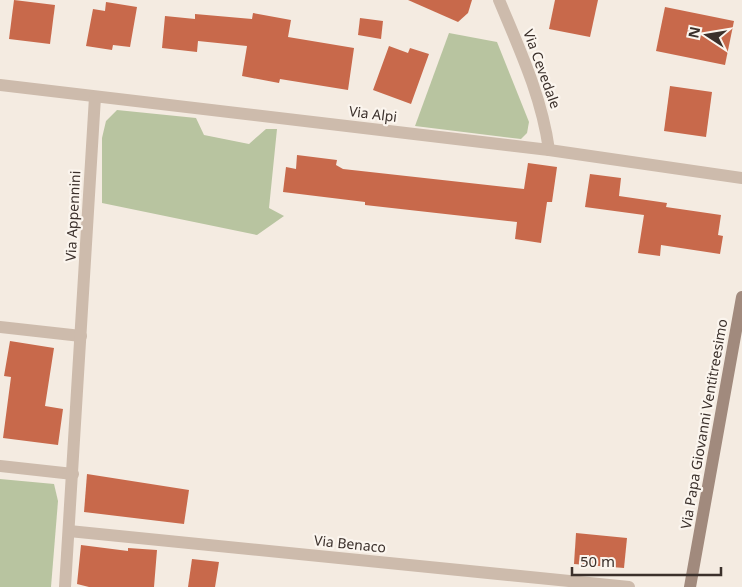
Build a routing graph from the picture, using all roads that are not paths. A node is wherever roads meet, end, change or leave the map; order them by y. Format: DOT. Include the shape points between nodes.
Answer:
graph roads {
  1 [pos="499,0"];
  2 [pos="0,85"];
  3 [pos="95,97"];
  4 [pos="549,150"];
  5 [pos="742,178"];
  6 [pos="742,297"];
  7 [pos="0,327"];
  8 [pos="81,336"];
  9 [pos="0,466"];
  10 [pos="73,474"];
  11 [pos="69,531"];
  12 [pos="65,587"];
  13 [pos="629,587"];
  14 [pos="690,587"];
  1 -- 4 [label="street, Via Cevedale" via="545,122"];
  2 -- 3 [label="street, Via Alpi"];
  3 -- 4 [label="street, Via Alpi"];
  3 -- 8 [label="street, Via Appennini"];
  4 -- 5 [label="street, Via Alpi"];
  6 -- 14 [label="street, Via Papa Giovanni Ventitreesimo"];
  7 -- 8 [label="street"];
  8 -- 10 [label="street, Via Appennini"];
  9 -- 10 [label="street"];
  10 -- 11 [label="street, Via Appennini"];
  11 -- 12 [label="street, Via Appennini"];
  11 -- 13 [label="street, Via Benaco"];
}
